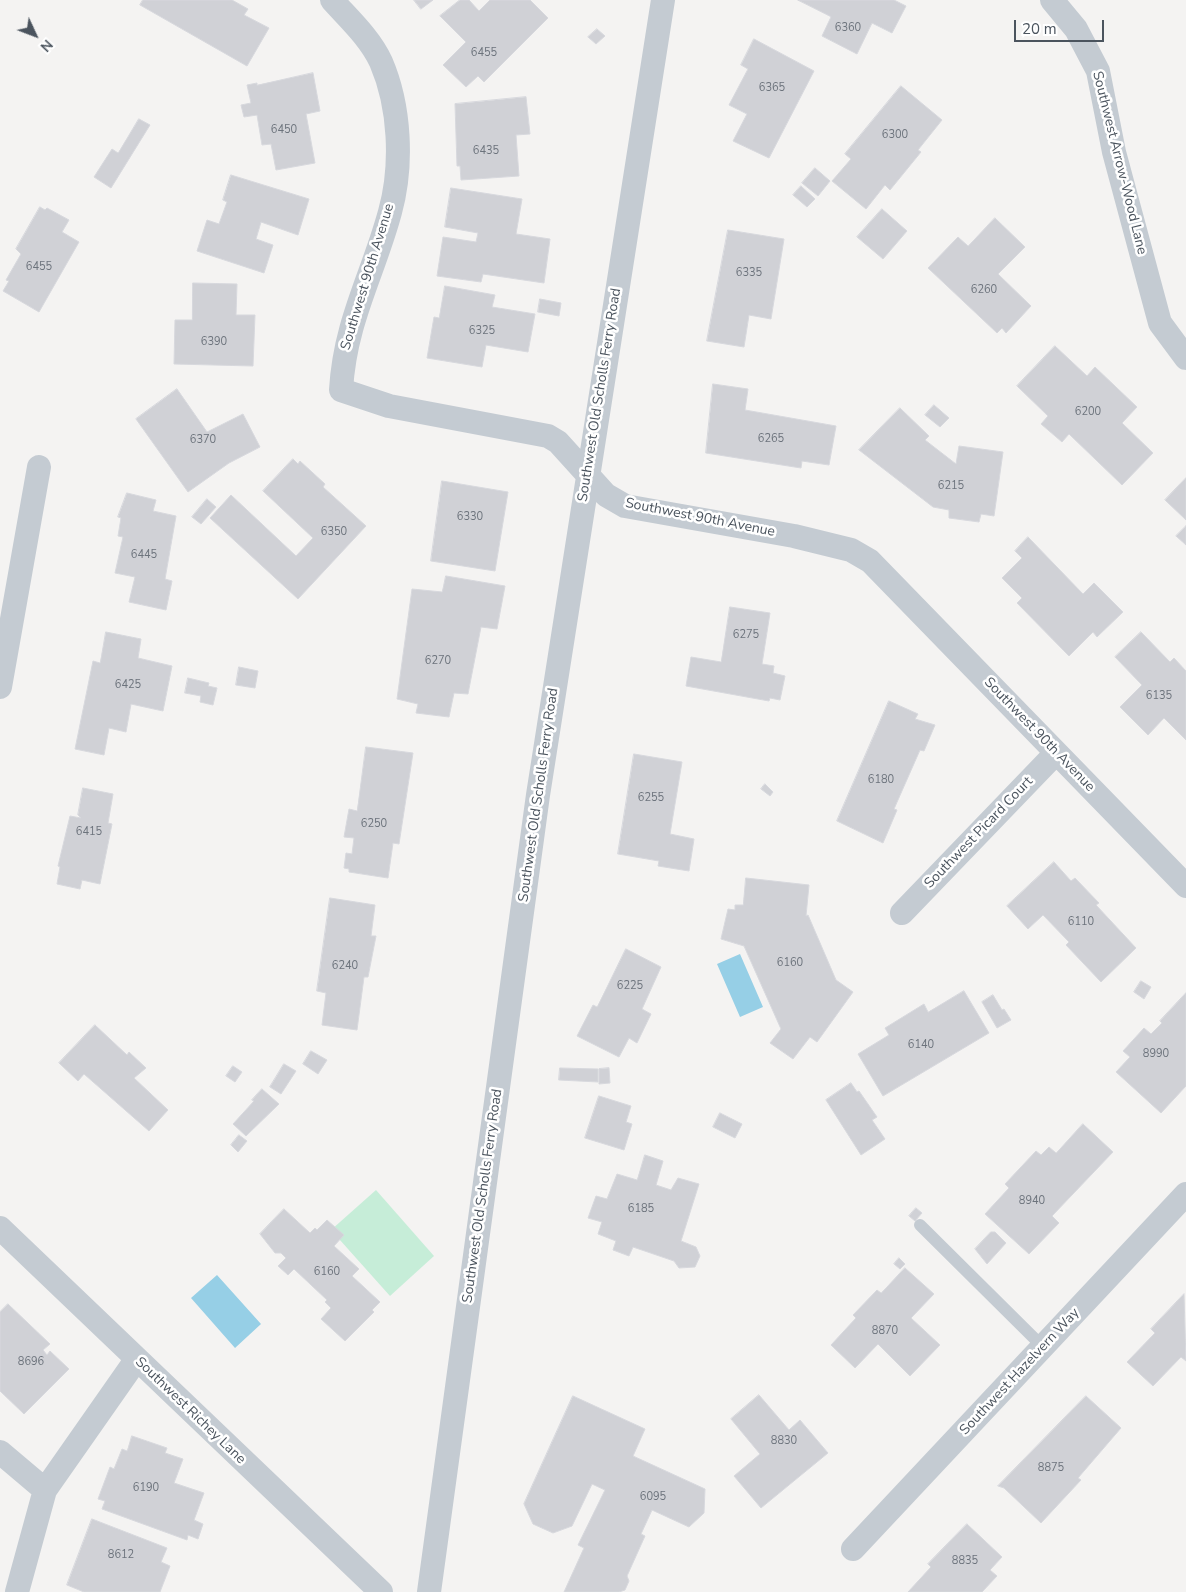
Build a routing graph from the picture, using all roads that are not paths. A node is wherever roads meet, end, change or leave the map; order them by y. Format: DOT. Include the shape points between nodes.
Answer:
graph roads {
  1 [pos="332,0"];
  2 [pos="663,0"];
  3 [pos="1052,0"];
  4 [pos="1186,358"];
  5 [pos="39,467"];
  6 [pos="587,474"];
  7 [pos="0,687"];
  8 [pos="1056,753"];
  9 [pos="1186,886"];
  10 [pos="902,913"];
  11 [pos="1186,1194"];
  12 [pos="920,1225"];
  13 [pos="0,1228"];
  14 [pos="1043,1347"];
  15 [pos="136,1360"];
  16 [pos="0,1452"];
  17 [pos="45,1490"];
  18 [pos="854,1550"];
  19 [pos="17,1592"];
  20 [pos="381,1592"];
  21 [pos="429,1592"];
  1 -- 6 [label="street, Southwest 90th Avenue" via="365,37 380,62 394,101 396,146 396,175 390,211 356,308 342,363 341,390 389,406 548,436 558,442"];
  2 -- 6 [label="street, Southwest Old Scholls Ferry Road"];
  3 -- 4 [label="street, Southwest Arrow-Wood Lane" via="1076,29 1098,71 1114,152 1160,323"];
  5 -- 7 [label="street"];
  6 -- 8 [label="street, Southwest 90th Avenue" via="606,495 625,506 794,536 851,550 870,561"];
  6 -- 21 [label="street, Southwest Old Scholls Ferry Road" via="538,796"];
  8 -- 9 [label="street, Southwest 90th Avenue"];
  8 -- 10 [label="street, Southwest Picard Court"];
  11 -- 14 [label="street, Southwest Hazelvern Way"];
  12 -- 14 [label="lane"];
  13 -- 15 [label="street, Southwest Richey Lane"];
  14 -- 18 [label="street, Southwest Hazelvern Way"];
  15 -- 17 [label="street"];
  15 -- 20 [label="street, Southwest Richey Lane"];
  16 -- 17 [label="street"];
  17 -- 19 [label="street"];
}
